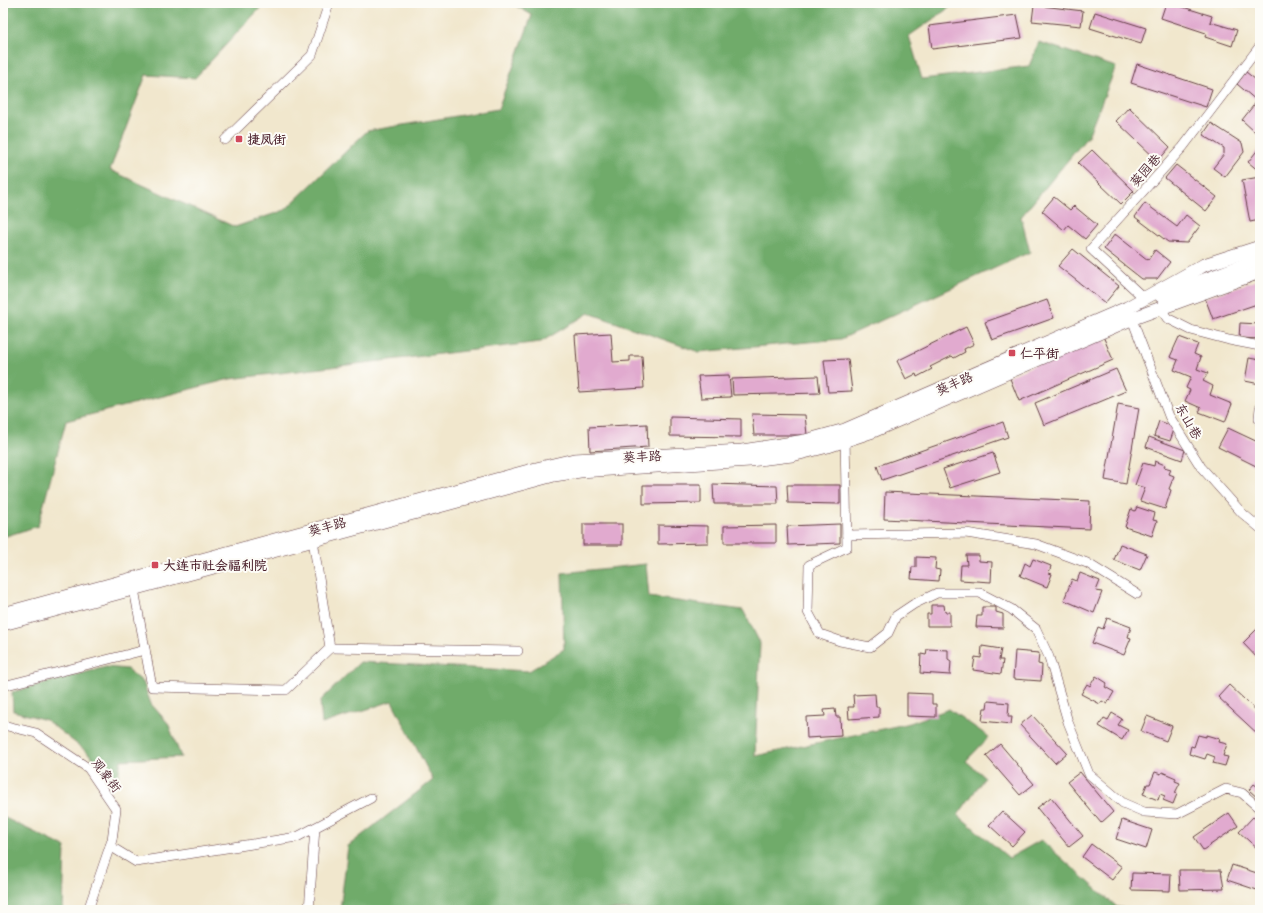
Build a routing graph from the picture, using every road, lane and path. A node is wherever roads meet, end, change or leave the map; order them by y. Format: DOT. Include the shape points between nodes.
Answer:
graph roads {
  1 [pos="329,3"];
  2 [pos="1260,46"];
  3 [pos="225,140"];
  4 [pos="1260,247"];
  5 [pos="1260,259"];
  6 [pos="1260,272"];
  7 [pos="1145,299"];
  8 [pos="1160,307"];
  9 [pos="1129,313"];
  10 [pos="1260,346"];
  11 [pos="1260,408"];
  12 [pos="1260,422"];
  13 [pos="845,435"];
  14 [pos="1260,528"];
  15 [pos="847,534"];
  16 [pos="313,540"];
  17 [pos="134,589"];
  18 [pos="1137,594"];
  19 [pos="3,614"];
  20 [pos="3,624"];
  21 [pos="330,648"];
  22 [pos="145,650"];
  23 [pos="518,651"];
  24 [pos="3,686"];
  25 [pos="3,725"];
  26 [pos="371,798"];
  27 [pos="1260,809"];
  28 [pos="315,828"];
  29 [pos="110,846"];
  30 [pos="88,910"];
  31 [pos="309,910"];
  1 -- 3 [label="street" via="312,55"];
  2 -- 7 [label="street, 葵园巷" via="1183,147 1090,250"];
  4 -- 7 [label="main road, 葵丰路" via="1204,265"];
  5 -- 9 [label="main road" via="1220,273"];
  6 -- 8 [label="main road, 葵丰路"];
  7 -- 9 [label="main road, 葵丰路"];
  8 -- 9 [label="main road, 葵丰路"];
  8 -- 10 [label="street" via="1167,318 1191,330"];
  9 -- 13 [label="main road, 葵丰路"];
  9 -- 14 [label="street, 东山巷" via="1169,416 1201,467 1242,513"];
  11 -- 12 [label="street"];
  13 -- 15 [label="street"];
  13 -- 16 [label="main road, 葵丰路" via="828,446 792,455 554,475"];
  13 -- 19 [label="main road, 葵丰路" via="742,451 574,460"];
  15 -- 18 [label="street" via="966,533 1036,544 1087,563"];
  15 -- 27 [label="street" via="847,547 809,565 808,612 820,634 870,647 888,633 896,616 937,593 980,593 1011,609 1036,629 1049,657 1068,722 1088,774 1123,803 1144,812 1177,814 1226,789 1242,793"];
  16 -- 17 [label="main road, 葵丰路"];
  16 -- 21 [label="street"];
  17 -- 20 [label="main road, 葵丰路"];
  17 -- 22 [label="street"];
  21 -- 22 [label="street" via="286,690 152,687"];
  21 -- 23 [label="street"];
  22 -- 24 [label="street"];
  25 -- 29 [label="street, 观象街" via="36,733 88,768 116,809"];
  26 -- 28 [label="street"];
  28 -- 29 [label="street" via="297,837 136,862"];
  28 -- 31 [label="street"];
  29 -- 30 [label="street, 观象街"];
}
